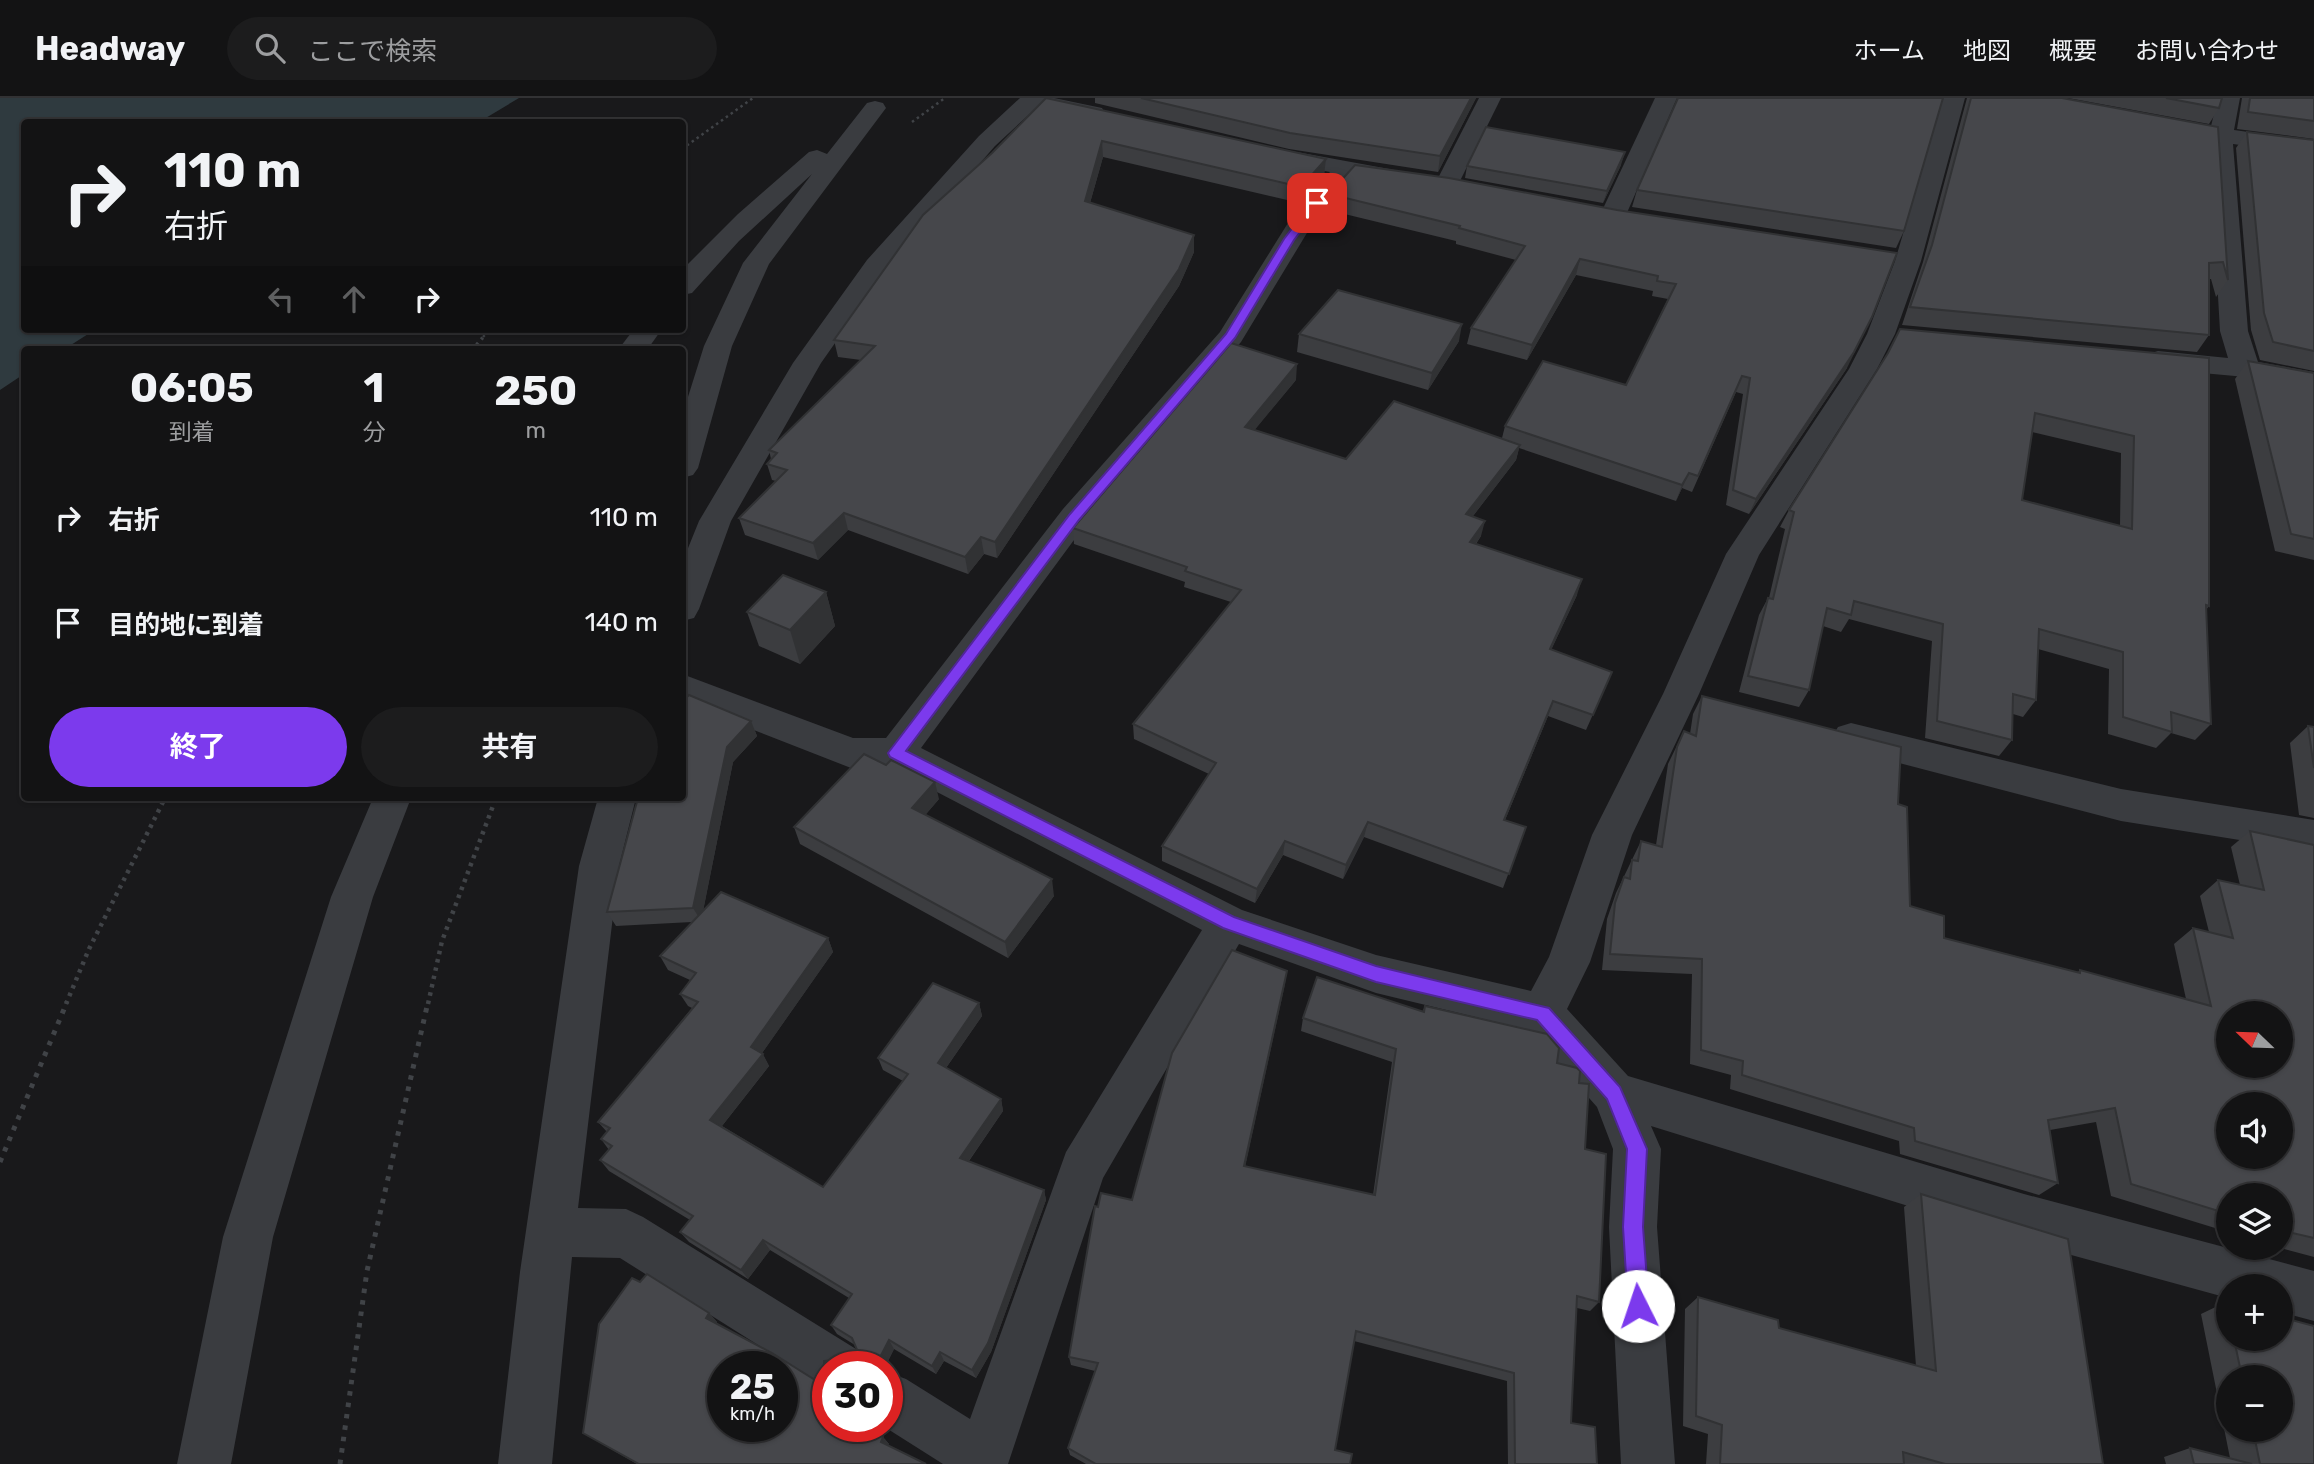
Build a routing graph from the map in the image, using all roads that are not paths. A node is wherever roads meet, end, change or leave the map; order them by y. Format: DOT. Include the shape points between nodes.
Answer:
graph roads {
  1 [pos="1490,98"];
  2 [pos="1666,98"];
  3 [pos="1954,98"];
  4 [pos="2229,98"];
  5 [pos="1032,99"];
  6 [pos="882,103"];
  7 [pos="1122,120"];
  8 [pos="2143,122"];
  9 [pos="2221,136"];
  10 [pos="2314,148"];
  11 [pos="1258,152"];
  12 [pos="1346,169"];
  13 [pos="1447,184"];
  14 [pos="1474,190"];
  15 [pos="1640,219"];
  16 [pos="1881,257"];
  17 [pos="1908,261"];
  18 [pos="686,282"];
  19 [pos="2137,358"];
  20 [pos="2246,368"];
  21 [pos="2314,381"];
  22 [pos="686,454"];
  23 [pos="686,598"];
  24 [pos="686,689"];
  25 [pos="1681,694"];
  26 [pos="1721,704"];
  27 [pos="1815,727"];
  28 [pos="896,753"];
  29 [pos="391,801"];
  30 [pos="616,801"];
  31 [pos="2314,836"];
  32 [pos="1229,923"];
  33 [pos="1542,1013"];
  34 [pos="1614,1093"];
  35 [pos="551,1232"];
  36 [pos="2231,1274"];
  37 [pos="2293,1291"];
  38 [pos="2314,1296"];
  39 [pos="812,1351"];
  40 [pos="903,1409"];
  41 [pos="982,1461"];
  42 [pos="204,1464"];
  43 [pos="525,1464"];
  44 [pos="1648,1464"];
  1 -- 13 [label="street"];
  2 -- 15 [label="street" via="1601,213"];
  3 -- 17 [label="street"];
  4 -- 9 [label="street"];
  5 -- 7 [label="street"];
  5 -- 23 [label="street" via="987,141 876,266 807,363 715,521"];
  6 -- 18 [label="street" via="767,200"];
  6 -- 22 [label="street" via="756,263 718,346"];
  8 -- 9 [label="street"];
  9 -- 10 [label="street"];
  9 -- 20 [label="street" via="2234,331"];
  11 -- 12 [label="street"];
  12 -- 13 [label="street"];
  12 -- 28 [label="street" via="1302,220 1231,335 1074,517"];
  13 -- 14 [label="street"];
  16 -- 17 [label="street"];
  17 -- 25 [label="street" via="1894,335 1863,369 1743,554"];
  19 -- 20 [label="street"];
  20 -- 21 [label="street"];
  24 -- 28 [label="street" via="851,753"];
  25 -- 26 [label="street"];
  25 -- 33 [label="street" via="1612,835 1569,962"];
  27 -- 31 [label="street" via="2121,805"];
  28 -- 32 [label="street"];
  29 -- 42 [label="street" via="352,897 248,1237"];
  30 -- 35 [label="street" via="599,866"];
  32 -- 33 [label="street" via="1376,974"];
  32 -- 41 [label="street" via="1083,1168"];
  33 -- 34 [label="street"];
  34 -- 36 [label="street" via="2024,1218"];
  34 -- 44 [label="street" via="1637,1149 1633,1227"];
  35 -- 39 [label="street" via="626,1234"];
  35 -- 43 [label="street"];
  37 -- 38 [label="street"];
  40 -- 41 [label="street"];
}
